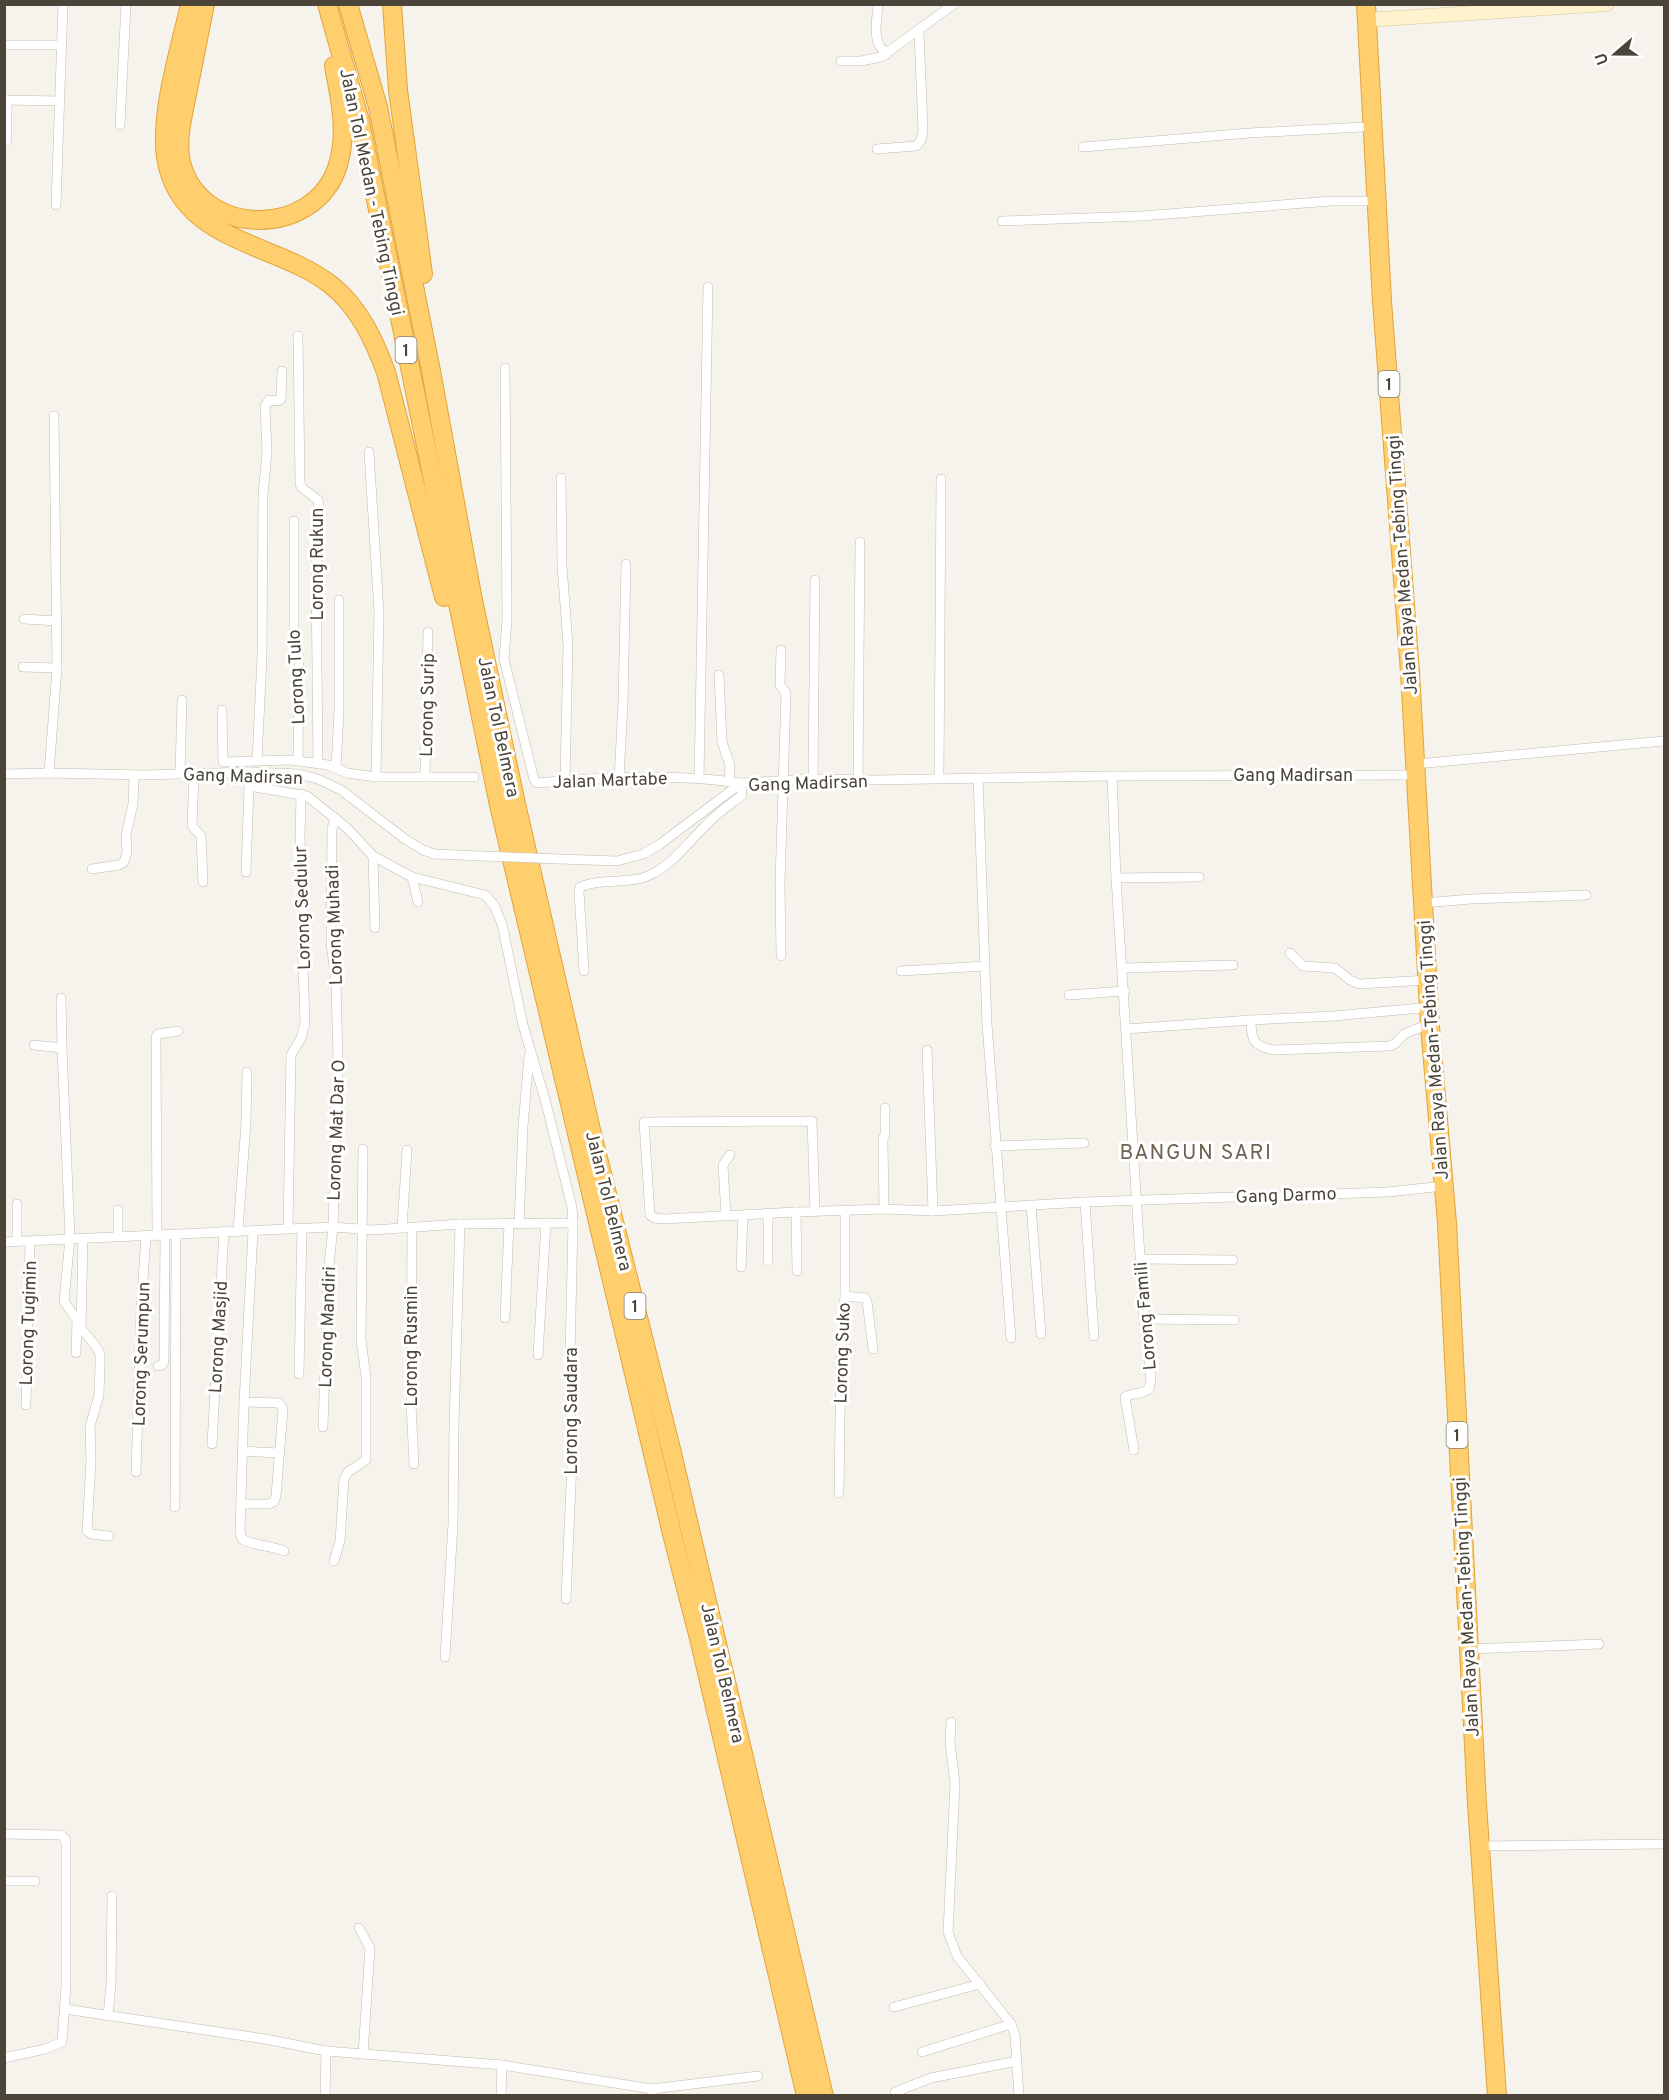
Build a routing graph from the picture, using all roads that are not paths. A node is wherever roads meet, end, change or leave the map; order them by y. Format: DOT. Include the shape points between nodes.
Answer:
graph roads {
  1 [pos="63,4"];
  2 [pos="126,4"];
  3 [pos="190,4"];
  4 [pos="205,4"];
  5 [pos="320,4"];
  6 [pos="327,4"];
  7 [pos="348,4"];
  8 [pos="392,4"];
  9 [pos="954,4"];
  10 [pos="1355,4"];
  11 [pos="1607,4"];
  12 [pos="1538,6"];
  13 [pos="878,7"];
  14 [pos="1367,12"];
  15 [pos="918,32"];
  16 [pos="4,45"];
  17 [pos="62,45"];
  18 [pos="887,54"];
  19 [pos="841,61"];
  20 [pos="6,100"];
  21 [pos="60,101"];
  22 [pos="120,125"];
  23 [pos="1362,127"];
  24 [pos="7,141"];
  25 [pos="1083,147"];
  26 [pos="877,149"];
  27 [pos="1366,201"];
  28 [pos="56,205"];
  29 [pos="1002,222"];
  30 [pos="708,287"];
  31 [pos="298,336"];
  32 [pos="506,368"];
  33 [pos="282,371"];
  34 [pos="431,371"];
  35 [pos="54,416"];
  36 [pos="369,452"];
  37 [pos="561,478"];
  38 [pos="941,479"];
  39 [pos="294,521"];
  40 [pos="860,542"];
  41 [pos="626,564"];
  42 [pos="815,580"];
  43 [pos="339,600"];
  44 [pos="24,619"];
  45 [pos="57,621"];
  46 [pos="428,632"];
  47 [pos="781,650"];
  48 [pos="23,667"];
  49 [pos="57,668"];
  50 [pos="720,675"];
  51 [pos="476,698"];
  52 [pos="182,700"];
  53 [pos="222,710"];
  54 [pos="1665,741"];
  55 [pos="257,761"];
  56 [pos="298,761"];
  57 [pos="223,762"];
  58 [pos="318,764"];
  59 [pos="336,768"];
  60 [pos="1413,771"];
  61 [pos="249,772"];
  62 [pos="49,773"];
  63 [pos="222,773"];
  64 [pos="4,774"];
  65 [pos="180,774"];
  66 [pos="194,774"];
  67 [pos="134,775"];
  68 [pos="1112,776"];
  69 [pos="376,777"];
  70 [pos="425,777"];
  71 [pos="474,777"];
  72 [pos="619,778"];
  73 [pos="939,778"];
  74 [pos="978,778"];
  75 [pos="699,779"];
  76 [pos="813,779"];
  77 [pos="565,780"];
  78 [pos="783,780"];
  79 [pos="729,781"];
  80 [pos="858,781"];
  81 [pos="741,783"];
  82 [pos="249,786"];
  83 [pos="301,794"];
  84 [pos="335,818"];
  85 [pos="373,856"];
  86 [pos="92,869"];
  87 [pos="246,872"];
  88 [pos="412,877"];
  89 [pos="1199,877"];
  90 [pos="1116,878"];
  91 [pos="203,882"];
  92 [pos="1586,895"];
  93 [pos="418,902"];
  94 [pos="1423,903"];
  95 [pos="375,928"];
  96 [pos="1290,953"];
  97 [pos="781,956"];
  98 [pos="1233,965"];
  99 [pos="985,966"];
  100 [pos="1123,968"];
  101 [pos="584,971"];
  102 [pos="901,971"];
  103 [pos="1423,980"];
  104 [pos="1125,991"];
  105 [pos="1069,995"];
  106 [pos="61,998"];
  107 [pos="1421,1008"];
  108 [pos="1251,1020"];
  109 [pos="1422,1027"];
  110 [pos="1126,1029"];
  111 [pos="178,1031"];
  112 [pos="338,1034"];
  113 [pos="34,1045"];
  114 [pos="62,1048"];
  115 [pos="529,1050"];
  116 [pos="927,1050"];
  117 [pos="247,1072"];
  118 [pos="885,1108"];
  119 [pos="1084,1143"];
  120 [pos="995,1146"];
  121 [pos="363,1149"];
  122 [pos="407,1150"];
  123 [pos="730,1155"];
  124 [pos="1434,1188"];
  125 [pos="1138,1200"];
  126 [pos="1085,1202"];
  127 [pos="16,1204"];
  128 [pos="1031,1205"];
  129 [pos="1000,1206"];
  130 [pos="884,1209"];
  131 [pos="118,1210"];
  132 [pos="933,1210"];
  133 [pos="796,1212"];
  134 [pos="815,1212"];
  135 [pos="845,1212"];
  136 [pos="768,1214"];
  137 [pos="726,1216"];
  138 [pos="743,1216"];
  139 [pos="546,1223"];
  140 [pos="573,1223"];
  141 [pos="460,1224"];
  142 [pos="514,1224"];
  143 [pos="333,1227"];
  144 [pos="302,1228"];
  145 [pos="407,1228"];
  146 [pos="288,1229"];
  147 [pos="238,1230"];
  148 [pos="362,1230"];
  149 [pos="224,1231"];
  150 [pos="253,1231"];
  151 [pos="176,1234"];
  152 [pos="118,1236"];
  153 [pos="146,1236"];
  154 [pos="161,1236"];
  155 [pos="69,1238"];
  156 [pos="83,1239"];
  157 [pos="17,1241"];
  158 [pos="4,1242"];
  159 [pos="30,1242"];
  160 [pos="1140,1260"];
  161 [pos="1233,1260"];
  162 [pos="768,1261"];
  163 [pos="741,1267"];
  164 [pos="797,1272"];
  165 [pos="845,1296"];
  166 [pos="505,1318"];
  167 [pos="1144,1319"];
  168 [pos="1234,1320"];
  169 [pos="1041,1334"];
  170 [pos="1094,1335"];
  171 [pos="1011,1338"];
  172 [pos="873,1349"];
  173 [pos="76,1353"];
  174 [pos="538,1355"];
  175 [pos="158,1366"];
  176 [pos="299,1374"];
  177 [pos="244,1402"];
  178 [pos="26,1405"];
  179 [pos="323,1427"];
  180 [pos="212,1444"];
  181 [pos="1134,1450"];
  182 [pos="242,1451"];
  183 [pos="279,1453"];
  184 [pos="414,1464"];
  185 [pos="136,1472"];
  186 [pos="839,1493"];
  187 [pos="242,1504"];
  188 [pos="175,1507"];
  189 [pos="109,1536"];
  190 [pos="284,1551"];
  191 [pos="334,1561"];
  192 [pos="566,1599"];
  193 [pos="1599,1644"];
  194 [pos="1469,1649"];
  195 [pos="445,1657"];
  196 [pos="951,1722"];
  197 [pos="4,1834"];
  198 [pos="1665,1844"];
  199 [pos="1480,1846"];
  200 [pos="4,1881"];
  201 [pos="35,1881"];
  202 [pos="112,1896"];
  203 [pos="359,1928"];
  204 [pos="980,1984"];
  205 [pos="894,2007"];
  206 [pos="65,2009"];
  207 [pos="108,2016"];
  208 [pos="1011,2024"];
  209 [pos="326,2051"];
  210 [pos="922,2052"];
  211 [pos="363,2054"];
  212 [pos="4,2058"];
  213 [pos="1017,2061"];
  214 [pos="502,2065"];
  215 [pos="758,2076"];
  216 [pos="652,2092"];
  217 [pos="895,2092"];
  218 [pos="326,2096"];
  219 [pos="501,2096"];
  220 [pos="806,2096"];
  221 [pos="824,2096"];
  222 [pos="1019,2096"];
  223 [pos="1485,2096"];
  224 [pos="1497,2096"];
  1 -- 17 [label="street"];
  2 -- 22 [label="street"];
  3 -- 51 [label="highway" via="166,120 166,158 171,175 186,201 208,223 322,279 350,304 367,329 390,383 454,637"];
  4 -- 5 [label="highway" via="179,142 181,158 192,187 212,207 235,217 265,220 293,214 318,199 330,184 342,150 340,96"];
  6 -- 51 [label="highway, Jalan Tol Medan - Tebing Tinggi / 1" via="360,121"];
  7 -- 34 [label="highway, Jalan Tol Medan - Tebing Tinggi / 1" via="378,107"];
  8 -- 34 [label="highway" via="398,90 424,281"];
  9 -- 15 [label="street"];
  10 -- 23 [label="highway, Jalan Raya Medan-Tebing Tinggi / 1"];
  11 -- 12 [label="street"];
  12 -- 14 [label="street"];
  13 -- 18 [label="street" via="878,42"];
  14 -- 60 [label="highway, Jalan Raya Medan-Tebing Tinggi / 1"];
  15 -- 18 [label="street"];
  15 -- 26 [label="street" via="921,140 916,146"];
  16 -- 17 [label="street"];
  17 -- 21 [label="street"];
  18 -- 19 [label="street" via="875,59"];
  20 -- 21 [label="street"];
  20 -- 24 [label="street"];
  21 -- 28 [label="street"];
  23 -- 25 [label="street"];
  23 -- 27 [label="highway, Jalan Raya Medan-Tebing Tinggi / 1"];
  27 -- 29 [label="street"];
  27 -- 60 [label="highway, Jalan Raya Medan-Tebing Tinggi / 1"];
  30 -- 75 [label="street"];
  31 -- 58 [label="street, Lorong Rukun" via="300,482 318,500 319,508"];
  32 -- 77 [label="street, Jalan Martabe" via="504,658 534,779 537,783"];
  33 -- 55 [label="street" via="281,399 269,400 265,406 267,452"];
  34 -- 221 [label="highway, Jalan Tol Belmera / 1" via="518,814"];
  35 -- 45 [label="street"];
  36 -- 69 [label="street" via="379,612"];
  37 -- 77 [label="street" via="568,656"];
  38 -- 73 [label="street"];
  39 -- 56 [label="street, Lorong Tulo"];
  40 -- 80 [label="street"];
  41 -- 72 [label="street"];
  42 -- 76 [label="street"];
  43 -- 59 [label="street"];
  44 -- 45 [label="street"];
  45 -- 49 [label="street"];
  46 -- 70 [label="street, Lorong Surip"];
  47 -- 78 [label="street" via="780,685 786,693"];
  48 -- 49 [label="street"];
  49 -- 62 [label="street"];
  50 -- 79 [label="street" via="722,742 730,765"];
  51 -- 220 [label="highway, Jalan Tol Belmera / 1" via="517,885"];
  52 -- 65 [label="street"];
  53 -- 57 [label="street"];
  54 -- 60 [label="street, Gang Madirsan"];
  55 -- 56 [label="street"];
  55 -- 57 [label="street"];
  56 -- 58 [label="street"];
  57 -- 63 [label="street"];
  58 -- 59 [label="street"];
  59 -- 69 [label="street"];
  60 -- 68 [label="street, Gang Madirsan"];
  60 -- 94 [label="highway, Jalan Raya Medan-Tebing Tinggi / 1"];
  60 -- 103 [label="highway, Jalan Raya Medan-Tebing Tinggi / 1"];
  61 -- 63 [label="street, Gang Madirsan"];
  61 -- 81 [label="street, Gang Madirsan, bridge" via="299,774 318,779 341,790 405,839 434,854 617,861 659,845"];
  61 -- 82 [label="street"];
  62 -- 64 [label="street, Gang Madirsan"];
  62 -- 67 [label="street, Gang Madirsan"];
  63 -- 66 [label="street, Gang Madirsan"];
  65 -- 66 [label="street, Gang Madirsan"];
  65 -- 67 [label="street, Gang Madirsan"];
  66 -- 91 [label="street" via="192,826 201,836"];
  67 -- 86 [label="street" via="124,862"];
  68 -- 74 [label="street, Gang Madirsan"];
  68 -- 90 [label="street, Lorong Famili"];
  69 -- 70 [label="street"];
  70 -- 71 [label="street"];
  72 -- 75 [label="street, Jalan Martabe"];
  72 -- 77 [label="street, Jalan Martabe"];
  73 -- 74 [label="street, Gang Madirsan"];
  73 -- 80 [label="street, Gang Madirsan"];
  74 -- 99 [label="street"];
  75 -- 79 [label="street, Jalan Martabe"];
  76 -- 78 [label="street, Gang Madirsan"];
  76 -- 80 [label="street, Gang Madirsan"];
  78 -- 81 [label="street, Gang Madirsan"];
  78 -- 97 [label="street"];
  79 -- 81 [label="street, Jalan Martabe"];
  81 -- 101 [label="street" via="742,795 653,873 580,887"];
  82 -- 83 [label="street"];
  82 -- 87 [label="street"];
  83 -- 84 [label="street"];
  83 -- 146 [label="street, Lorong Sedulur" via="305,1023 291,1055"];
  84 -- 85 [label="street"];
  84 -- 112 [label="street, Lorong Muhadi" via="331,944"];
  85 -- 88 [label="street"];
  85 -- 95 [label="street"];
  88 -- 93 [label="street"];
  88 -- 115 [label="street" via="485,895 494,905 502,924"];
  89 -- 90 [label="street"];
  90 -- 100 [label="street, Lorong Famili"];
  92 -- 94 [label="street"];
  94 -- 103 [label="highway, Jalan Raya Medan-Tebing Tinggi / 1"];
  96 -- 103 [label="street" via="1303,966 1335,968 1359,984"];
  98 -- 100 [label="street"];
  99 -- 102 [label="street"];
  99 -- 120 [label="street"];
  100 -- 104 [label="street, Lorong Famili"];
  103 -- 107 [label="highway, Jalan Raya Medan-Tebing Tinggi / 1"];
  103 -- 194 [label="highway, Jalan Raya Medan-Tebing Tinggi / 1" via="1448,1235"];
  104 -- 105 [label="street"];
  104 -- 110 [label="street, Lorong Famili"];
  106 -- 114 [label="street"];
  107 -- 108 [label="street"];
  107 -- 109 [label="highway, Jalan Raya Medan-Tebing Tinggi / 1"];
  108 -- 109 [label="street" via="1254,1042 1274,1050 1390,1046 1404,1034"];
  108 -- 110 [label="street"];
  109 -- 124 [label="highway, Jalan Raya Medan-Tebing Tinggi / 1"];
  110 -- 125 [label="street, Lorong Famili"];
  111 -- 154 [label="street" via="156,1037"];
  112 -- 143 [label="street, Lorong Mat Dar O"];
  113 -- 114 [label="street"];
  114 -- 155 [label="street"];
  115 -- 140 [label="street, Lorong Saudara" via="552,1126"];
  115 -- 142 [label="street"];
  116 -- 132 [label="street"];
  117 -- 147 [label="street"];
  118 -- 130 [label="street"];
  119 -- 120 [label="street"];
  120 -- 129 [label="street"];
  121 -- 148 [label="street"];
  122 -- 145 [label="street, Lorong Rusmin"];
  123 -- 137 [label="street" via="723,1165"];
  124 -- 125 [label="street, Gang Darmo"];
  124 -- 223 [label="highway, Jalan Raya Medan-Tebing Tinggi / 1"];
  125 -- 126 [label="street, Gang Darmo"];
  125 -- 160 [label="street, Lorong Famili"];
  126 -- 128 [label="street, Gang Darmo"];
  126 -- 170 [label="street"];
  127 -- 157 [label="street"];
  128 -- 129 [label="street, Gang Darmo"];
  128 -- 169 [label="street"];
  129 -- 132 [label="street, Gang Darmo"];
  129 -- 171 [label="street"];
  130 -- 132 [label="street, Gang Darmo"];
  130 -- 135 [label="street, Gang Darmo"];
  131 -- 152 [label="street"];
  133 -- 134 [label="street, Gang Darmo"];
  133 -- 136 [label="street, Gang Darmo"];
  133 -- 164 [label="street"];
  134 -- 135 [label="street, Gang Darmo"];
  134 -- 137 [label="street, Gang Darmo" via="812,1121 644,1122 650,1215 664,1219"];
  135 -- 165 [label="street, Lorong Suko"];
  136 -- 138 [label="street, Gang Darmo"];
  136 -- 162 [label="street"];
  137 -- 138 [label="street, Gang Darmo"];
  138 -- 163 [label="street"];
  139 -- 140 [label="street"];
  139 -- 142 [label="street"];
  139 -- 174 [label="street"];
  140 -- 192 [label="street, Lorong Saudara" via="569,1402 573,1439"];
  141 -- 142 [label="street"];
  141 -- 145 [label="street"];
  141 -- 195 [label="street" via="453,1524"];
  142 -- 166 [label="street"];
  143 -- 144 [label="street"];
  143 -- 148 [label="street"];
  143 -- 179 [label="street, Lorong Mandiri"];
  144 -- 146 [label="street"];
  144 -- 176 [label="street"];
  145 -- 148 [label="street"];
  145 -- 184 [label="street, Lorong Rusmin"];
  146 -- 150 [label="street"];
  147 -- 149 [label="street"];
  147 -- 150 [label="street"];
  148 -- 191 [label="street" via="366,1460 344,1479 340,1541"];
  149 -- 151 [label="street"];
  149 -- 180 [label="street, Lorong Masjid"];
  150 -- 177 [label="street"];
  151 -- 154 [label="street"];
  151 -- 188 [label="street"];
  152 -- 153 [label="street"];
  152 -- 156 [label="street"];
  153 -- 154 [label="street"];
  153 -- 185 [label="street, Lorong Serumpun"];
  154 -- 175 [label="street" via="164,1362"];
  155 -- 156 [label="street"];
  155 -- 159 [label="street"];
  155 -- 173 [label="street" via="64,1301 77,1320"];
  156 -- 189 [label="street" via="81,1328 100,1354 99,1395 90,1426 86,1520 91,1534"];
  157 -- 158 [label="street"];
  157 -- 159 [label="street"];
  159 -- 178 [label="street, Lorong Tugimin"];
  160 -- 161 [label="street"];
  160 -- 167 [label="street, Lorong Famili"];
  165 -- 172 [label="street" via="860,1296 867,1301"];
  165 -- 186 [label="street, Lorong Suko"];
  167 -- 168 [label="street"];
  167 -- 181 [label="street, Lorong Famili" via="1149,1389 1125,1397"];
  177 -- 182 [label="street"];
  177 -- 183 [label="street" via="282,1405"];
  182 -- 183 [label="street"];
  182 -- 187 [label="street"];
  183 -- 187 [label="street" via="274,1502"];
  187 -- 190 [label="street" via="242,1539"];
  193 -- 194 [label="street"];
  194 -- 199 [label="highway, Jalan Raya Medan-Tebing Tinggi / 1"];
  196 -- 204 [label="street" via="954,1825 946,1923 957,1956"];
  197 -- 206 [label="street" via="61,1835 66,1840"];
  198 -- 199 [label="street"];
  199 -- 224 [label="highway, Jalan Raya Medan-Tebing Tinggi / 1"];
  200 -- 201 [label="street"];
  202 -- 207 [label="street"];
  203 -- 211 [label="street" via="370,1948"];
  204 -- 205 [label="street"];
  204 -- 208 [label="street"];
  206 -- 207 [label="street"];
  206 -- 212 [label="street" via="59,2045"];
  207 -- 209 [label="street"];
  208 -- 210 [label="street"];
  208 -- 213 [label="street"];
  209 -- 211 [label="street"];
  209 -- 218 [label="street"];
  211 -- 214 [label="street"];
  213 -- 217 [label="street" via="931,2078"];
  213 -- 222 [label="street"];
  214 -- 216 [label="street"];
  214 -- 219 [label="street"];
  215 -- 216 [label="street"];
}
